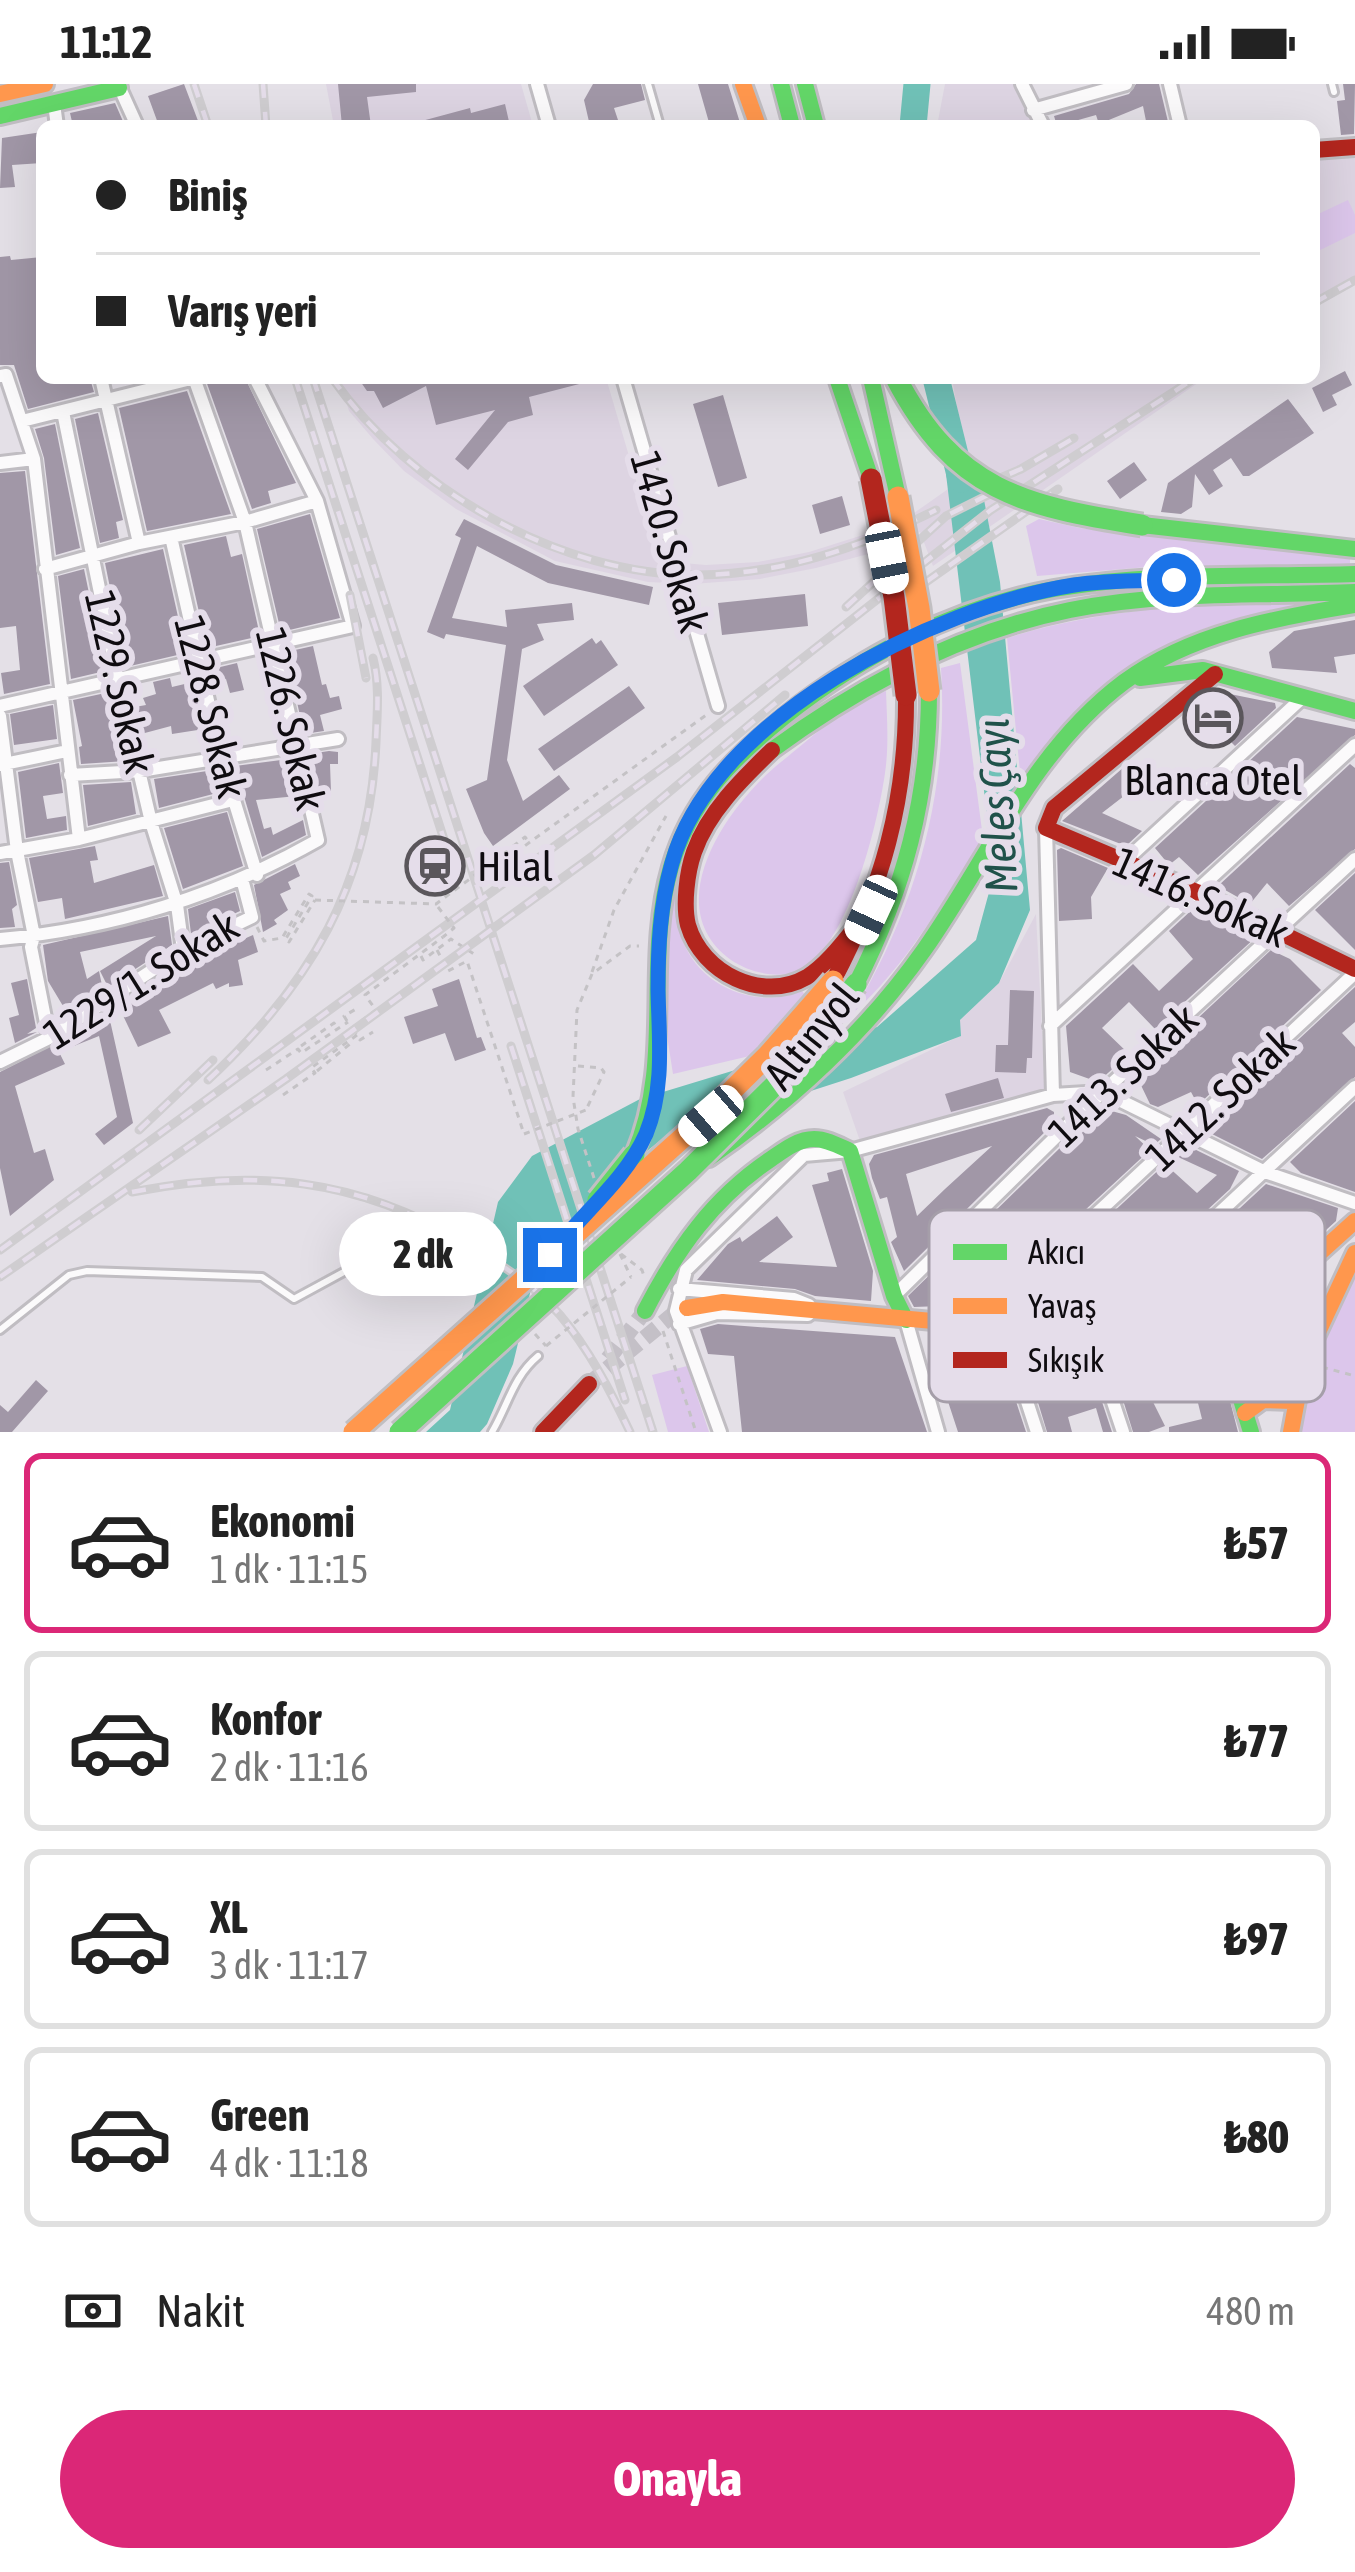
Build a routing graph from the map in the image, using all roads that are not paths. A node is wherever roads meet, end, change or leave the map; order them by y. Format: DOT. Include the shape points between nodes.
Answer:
graph roads {
  1 [pos="537,84"];
  2 [pos="648,84"];
  3 [pos="743,84"];
  4 [pos="782,84"];
  5 [pos="805,84"];
  6 [pos="1022,84"];
  7 [pos="1126,84"];
  8 [pos="1170,84"];
  9 [pos="119,86"];
  10 [pos="0,94"];
  11 [pos="52,105"];
  12 [pos="1033,110"];
  13 [pos="0,116"];
  14 [pos="134,120"];
  15 [pos="547,120"];
  16 [pos="658,120"];
  17 [pos="756,120"];
  18 [pos="791,120"];
  19 [pos="814,120"];
  20 [pos="1039,120"];
  21 [pos="1179,120"];
  22 [pos="1355,147"];
  23 [pos="1320,150"];
  24 [pos="0,376"];
  25 [pos="102,384"];
  26 [pos="170,384"];
  27 [pos="196,384"];
  28 [pos="258,384"];
  29 [pos="625,384"];
  30 [pos="839,384"];
  31 [pos="850,384"];
  32 [pos="872,384"];
  33 [pos="899,384"];
  34 [pos="106,400"];
  35 [pos="63,412"];
  36 [pos="22,421"];
  37 [pos="34,459"];
  38 [pos="0,463"];
  39 [pos="871,479"];
  40 [pos="317,501"];
  41 [pos="245,522"];
  42 [pos="171,537"];
  43 [pos="139,543"];
  44 [pos="1354,548"];
  45 [pos="92,557"];
  46 [pos="45,569"];
  47 [pos="1355,574"];
  48 [pos="1355,592"];
  49 [pos="1355,604"];
  50 [pos="273,642"];
  51 [pos="198,661"];
  52 [pos="1215,674"];
  53 [pos="118,681"];
  54 [pos="1124,682"];
  55 [pos="918,693"];
  56 [pos="61,694"];
  57 [pos="1300,699"];
  58 [pos="0,706"];
  59 [pos="718,706"];
  60 [pos="1355,711"];
  61 [pos="0,716"];
  62 [pos="338,739"];
  63 [pos="1355,745"];
  64 [pos="295,747"];
  65 [pos="67,751"];
  66 [pos="220,758"];
  67 [pos="3,764"];
  68 [pos="140,771"];
  69 [pos="70,775"];
  70 [pos="233,800"];
  71 [pos="151,822"];
  72 [pos="1046,828"];
  73 [pos="79,839"];
  74 [pos="17,850"];
  75 [pos="0,854"];
  76 [pos="1355,859"];
  77 [pos="1124,862"];
  78 [pos="249,877"];
  79 [pos="1197,892"];
  80 [pos="176,905"];
  81 [pos="871,910"];
  82 [pos="1279,932"];
  83 [pos="34,936"];
  84 [pos="0,939"];
  85 [pos="183,950"];
  86 [pos="1355,971"];
  87 [pos="1050,1026"];
  88 [pos="49,1038"];
  89 [pos="0,1063"];
  90 [pos="1355,1087"];
  91 [pos="1103,1092"];
  92 [pos="1053,1095"];
  93 [pos="1186,1130"];
  94 [pos="850,1150"];
  95 [pos="688,1171"];
  96 [pos="1264,1172"];
  97 [pos="1355,1203"];
  98 [pos="982,1210"];
  99 [pos="1106,1210"];
  100 [pos="1223,1210"];
  101 [pos="1355,1221"];
  102 [pos="399,1242"];
  103 [pos="1325,1246"];
  104 [pos="1355,1252"];
  105 [pos="550,1255"];
  106 [pos="929,1262"];
  107 [pos="894,1296"];
  108 [pos="682,1307"];
  109 [pos="1325,1311"];
  110 [pos="652,1320"];
  111 [pos="905,1320"];
  112 [pos="929,1321"];
  113 [pos="0,1330"];
  114 [pos="538,1356"];
  115 [pos="590,1384"];
  116 [pos="929,1401"];
  117 [pos="929,1402"];
  118 [pos="1024,1402"];
  119 [pos="1113,1402"];
  120 [pos="354,1432"];
  121 [pos="400,1432"];
  122 [pos="492,1432"];
  123 [pos="543,1432"];
  124 [pos="720,1432"];
  125 [pos="938,1432"];
  126 [pos="1037,1432"];
  127 [pos="1123,1432"];
  1 -- 15 [label="street"];
  2 -- 16 [label="lane"];
  3 -- 17 [label="main road"];
  4 -- 18 [label="main road"];
  5 -- 19 [label="main road"];
  6 -- 12 [label="street"];
  7 -- 12 [label="street"];
  8 -- 21 [label="street"];
  9 -- 11 [label="main road"];
  9 -- 14 [label="street"];
  10 -- 11 [label="main road"];
  11 -- 13 [label="main road"];
  12 -- 20 [label="street"];
  22 -- 23 [label="main road"];
  24 -- 36 [label="street"];
  25 -- 34 [label="street"];
  26 -- 34 [label="street"];
  27 -- 41 [label="street, 1226. Sokak"];
  28 -- 40 [label="street"];
  29 -- 59 [label="street, 1420. Sokak"];
  30 -- 39 [label="main road"];
  31 -- 39 [label="main road"];
  32 -- 55 [label="main road, Altınyol, bridge" via="898,497"];
  33 -- 44 [label="main road, bridge" via="931,438 1017,500 1142,525"];
  34 -- 35 [label="street"];
  34 -- 43 [label="street"];
  35 -- 36 [label="street"];
  35 -- 45 [label="street, 1229. Sokak"];
  36 -- 37 [label="street"];
  37 -- 38 [label="street"];
  37 -- 46 [label="street"];
  39 -- 55 [label="main road, bridge"];
  40 -- 41 [label="street"];
  40 -- 50 [label="street" via="353,626"];
  41 -- 42 [label="street"];
  41 -- 50 [label="street, 1226. Sokak"];
  42 -- 43 [label="street"];
  42 -- 51 [label="street, 1228. Sokak"];
  43 -- 45 [label="street"];
  45 -- 46 [label="street"];
  45 -- 53 [label="street, 1229. Sokak"];
  46 -- 56 [label="street"];
  47 -- 105 [label="main road, bridge" via="1096,583 958,619 817,690 719,775 681,835 658,945 661,1066 652,1114 634,1155"];
  48 -- 81 [label="main road" via="1105,604 1039,616 868,683 743,777 709,821 685,890 698,948 728,976 757,986 802,982"];
  49 -- 54 [label="main road" via="1229,630"];
  50 -- 51 [label="street"];
  50 -- 64 [label="street, 1226. Sokak"];
  51 -- 53 [label="street"];
  51 -- 66 [label="street, 1228. Sokak"];
  52 -- 54 [label="main road" via="1176,670"];
  52 -- 57 [label="main road"];
  52 -- 72 [label="main road" via="1054,808"];
  53 -- 56 [label="street"];
  53 -- 68 [label="street, 1229. Sokak"];
  54 -- 95 [label="main road, bridge" via="1086,715 1029,788 884,1001 755,1124"];
  55 -- 81 [label="main road" via="901,801"];
  55 -- 95 [label="main road, Altınyol, bridge" via="929,752 915,846 880,940 794,1067"];
  56 -- 58 [label="street"];
  56 -- 65 [label="street"];
  57 -- 60 [label="main road"];
  57 -- 77 [label="street"];
  61 -- 67 [label="street"];
  62 -- 64 [label="street"];
  63 -- 79 [label="street"];
  64 -- 66 [label="street"];
  64 -- 78 [label="street, 1226. Sokak" via="318,840"];
  65 -- 67 [label="street"];
  65 -- 69 [label="street"];
  66 -- 68 [label="street"];
  66 -- 70 [label="street, 1228. Sokak"];
  67 -- 74 [label="street"];
  68 -- 69 [label="street"];
  68 -- 71 [label="street, 1229. Sokak"];
  69 -- 73 [label="street"];
  70 -- 71 [label="street"];
  70 -- 78 [label="street, 1228. Sokak"];
  71 -- 73 [label="street"];
  71 -- 80 [label="street, 1229. Sokak"];
  72 -- 77 [label="main road, 1416. Sokak"];
  72 -- 87 [label="street"];
  73 -- 74 [label="street"];
  74 -- 75 [label="street"];
  74 -- 83 [label="street"];
  76 -- 82 [label="street, 1413. Sokak"];
  77 -- 79 [label="main road, 1416. Sokak"];
  78 -- 80 [label="street, 1226. Sokak"];
  78 -- 85 [label="street, 1229/1. Sokak" via="252,917"];
  79 -- 82 [label="main road, 1416. Sokak"];
  79 -- 87 [label="street"];
  80 -- 83 [label="street, 1226. Sokak"];
  80 -- 85 [label="street, 1229. Sokak"];
  81 -- 105 [label="main road, bridge" via="833,981 778,1048"];
  82 -- 86 [label="main road, 1416. Sokak"];
  82 -- 91 [label="street, 1413. Sokak"];
  83 -- 84 [label="street, 1226. Sokak"];
  83 -- 88 [label="street"];
  85 -- 88 [label="street, 1229/1. Sokak"];
  86 -- 93 [label="street, 1412. Sokak"];
  87 -- 92 [label="street"];
  88 -- 89 [label="street, 1229/1. Sokak"];
  90 -- 96 [label="street"];
  91 -- 92 [label="street"];
  91 -- 93 [label="street"];
  91 -- 98 [label="street, 1413. Sokak"];
  92 -- 94 [label="street"];
  93 -- 96 [label="street"];
  93 -- 99 [label="street, 1412. Sokak"];
  94 -- 107 [label="main road"];
  94 -- 108 [label="street" via="805,1155 686,1270"];
  94 -- 110 [label="main road" via="812,1138 748,1174 673,1254"];
  95 -- 121 [label="main road, Altınyol, bridge"];
  96 -- 97 [label="street"];
  96 -- 100 [label="street"];
  101 -- 103 [label="main road"];
  102 -- 113 [label="lane" via="294,1299 262,1276 87,1271 69,1275"];
  104 -- 109 [label="main road"];
  105 -- 120 [label="main road, bridge"];
  106 -- 107 [label="street, 1413. Sokak"];
  107 -- 111 [label="main road"];
  108 -- 111 [label="main road" via="723,1302"];
  108 -- 124 [label="street"];
  111 -- 112 [label="main road"];
  111 -- 116 [label="street"];
  114 -- 122 [label="lane" via="518,1373"];
  115 -- 123 [label="main road"];
  117 -- 125 [label="street"];
  118 -- 126 [label="street"];
  119 -- 127 [label="street"];
}
